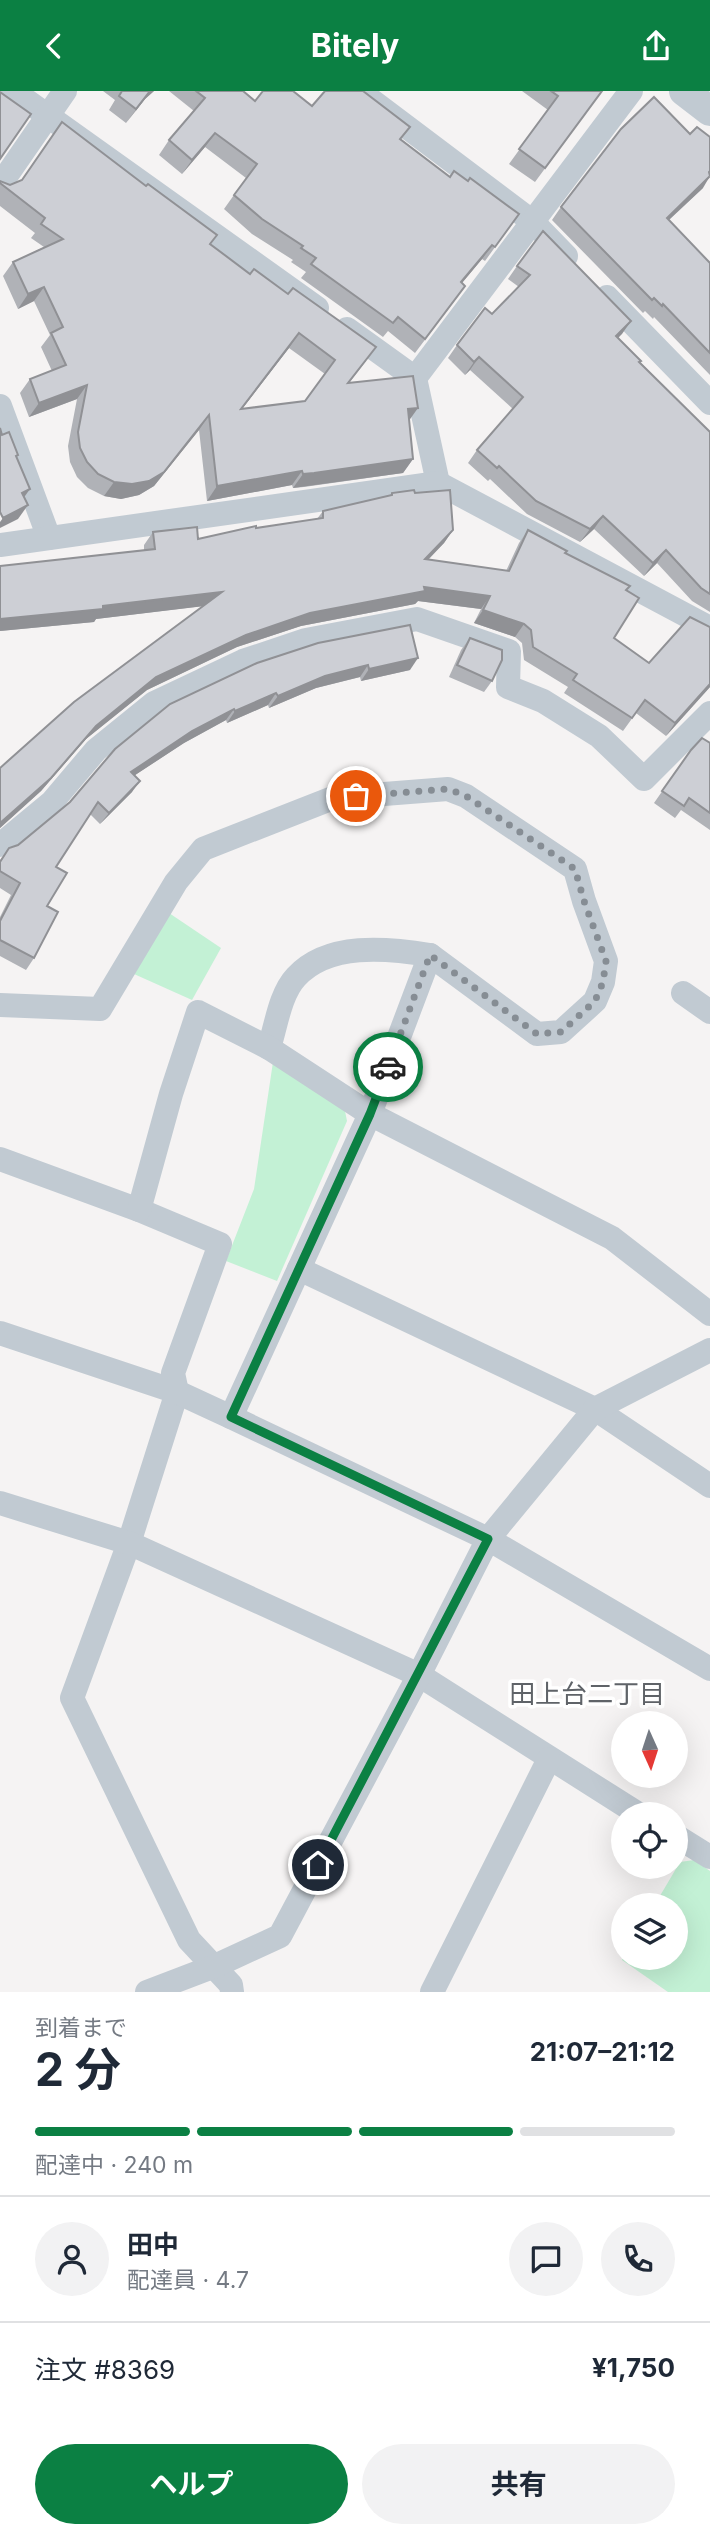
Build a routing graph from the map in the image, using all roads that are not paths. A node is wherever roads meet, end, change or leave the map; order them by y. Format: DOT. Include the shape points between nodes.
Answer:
graph roads {
  1 [pos="13,91"];
  2 [pos="65,91"];
  3 [pos="359,91"];
  4 [pos="631,91"];
  5 [pos="684,91"];
  6 [pos="710,111"];
  7 [pos="47,115"];
  8 [pos="0,185"];
  9 [pos="533,222"];
  10 [pos="415,377"];
  11 [pos="710,403"];
  12 [pos="0,406"];
  13 [pos="438,483"];
  14 [pos="50,538"];
  15 [pos="0,545"];
  16 [pos="710,628"];
  17 [pos="710,713"];
  18 [pos="0,845"];
  19 [pos="430,955"];
  20 [pos="683,993"];
  21 [pos="0,1005"];
  22 [pos="710,1012"];
  23 [pos="269,1048"];
  24 [pos="370,1114"];
  25 [pos="0,1159"];
  26 [pos="139,1210"];
  27 [pos="299,1269"];
  28 [pos="710,1314"];
  29 [pos="0,1333"];
  30 [pos="710,1349"];
  31 [pos="177,1392"];
  32 [pos="595,1409"];
  33 [pos="231,1417"];
  34 [pos="710,1486"];
  35 [pos="0,1503"];
  36 [pos="488,1539"];
  37 [pos="129,1543"];
  38 [pos="710,1669"];
  39 [pos="419,1675"];
  40 [pos="549,1759"];
  41 [pos="619,1802"];
  42 [pos="688,1843"];
  43 [pos="710,1857"];
  44 [pos="215,1966"];
  45 [pos="147,1992"];
  46 [pos="232,1992"];
  47 [pos="432,1992"];
  1 -- 7 [label="street"];
  2 -- 7 [label="street"];
  3 -- 9 [label="street"];
  4 -- 9 [label="street"];
  5 -- 6 [label="street"];
  7 -- 8 [label="street"];
  7 -- 10 [label="street"];
  9 -- 10 [label="street"];
  9 -- 11 [label="street"];
  10 -- 13 [label="street"];
  12 -- 14 [label="street"];
  13 -- 14 [label="street"];
  13 -- 16 [label="street"];
  14 -- 15 [label="street"];
  17 -- 18 [label="street" via="644,779 599,736 542,701 508,687 509,652 417,619 372,627 306,640 243,661 154,703 96,750 52,802"];
  19 -- 21 [label="street" via="537,1034 561,1032 595,1001 606,961 575,869 466,796 448,789 333,798 203,849 169,893 100,1009"];
  19 -- 23 [label="street" via="369,949 331,955 313,964 295,978 284,999"];
  19 -- 24 [label="street"];
  20 -- 22 [label="street"];
  23 -- 24 [label="street"];
  23 -- 26 [label="street" via="198,1012"];
  24 -- 27 [label="street"];
  24 -- 28 [label="street" via="612,1238"];
  25 -- 26 [label="street"];
  26 -- 31 [label="street" via="220,1244 173,1373"];
  27 -- 32 [label="street"];
  27 -- 33 [label="street"];
  29 -- 31 [label="street"];
  30 -- 32 [label="street"];
  31 -- 33 [label="street"];
  31 -- 37 [label="street"];
  32 -- 34 [label="street"];
  32 -- 36 [label="street"];
  33 -- 36 [label="street"];
  35 -- 37 [label="street"];
  36 -- 38 [label="street"];
  36 -- 39 [label="street"];
  37 -- 39 [label="street"];
  37 -- 44 [label="street" via="72,1698 189,1940"];
  39 -- 40 [label="street"];
  39 -- 44 [label="street" via="280,1935"];
  40 -- 41 [label="street"];
  40 -- 47 [label="street"];
  42 -- 43 [label="street"];
  44 -- 45 [label="street"];
  44 -- 46 [label="street" via="232,1985"];
}
